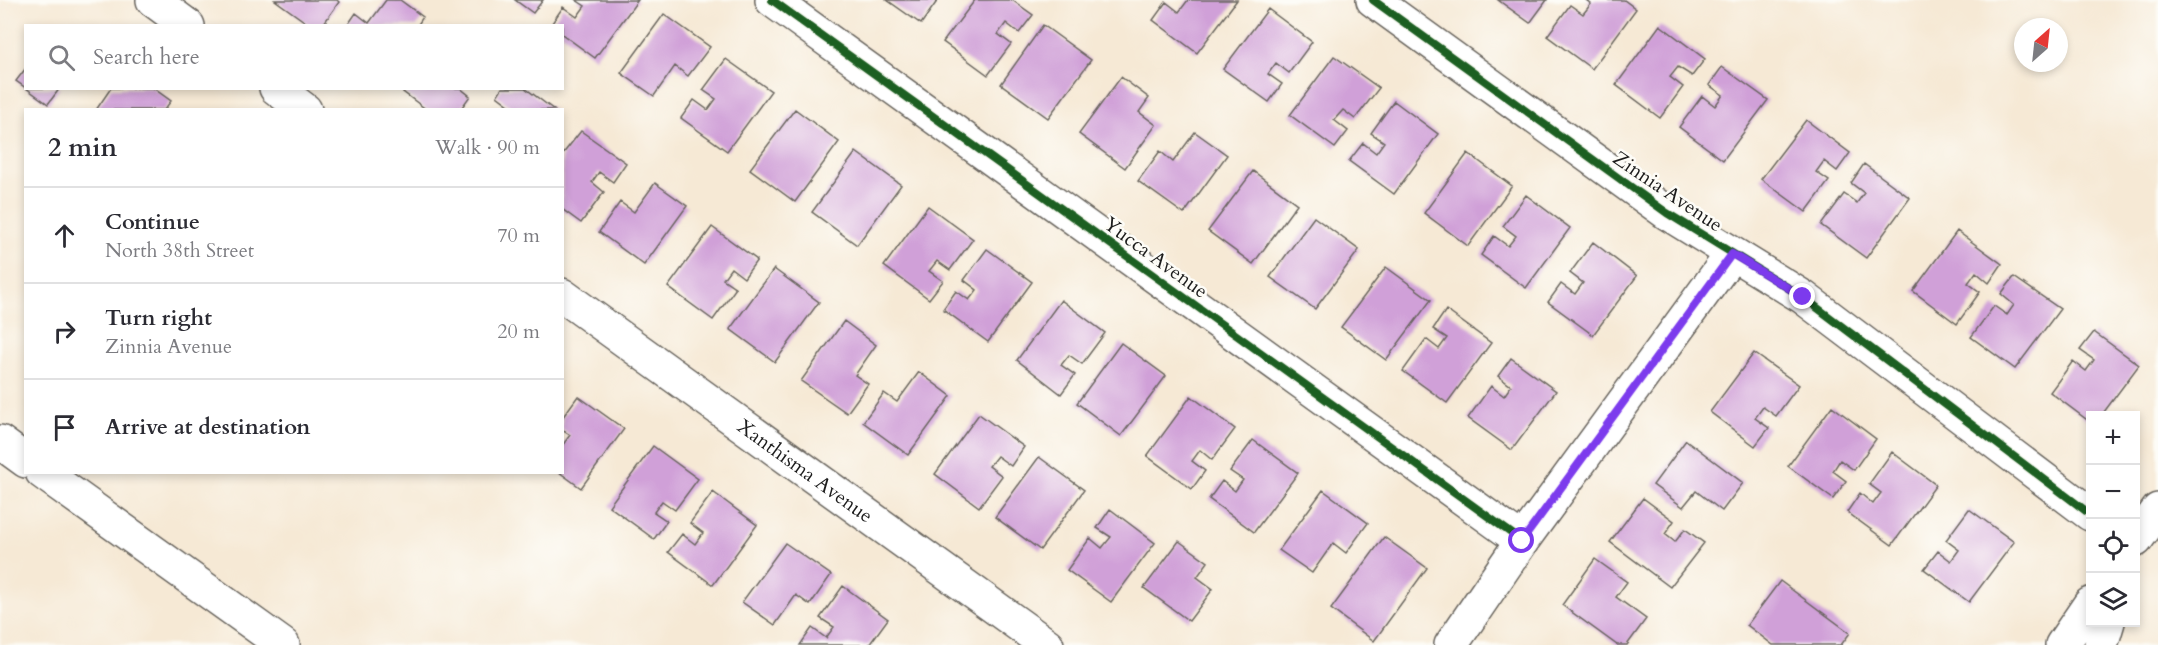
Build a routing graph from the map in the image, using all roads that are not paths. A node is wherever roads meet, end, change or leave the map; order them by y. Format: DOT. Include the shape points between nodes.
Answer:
graph roads {
  1 [pos="153,0"];
  2 [pos="772,0"];
  3 [pos="1372,0"];
  4 [pos="185,24"];
  5 [pos="279,90"];
  6 [pos="302,108"];
  7 [pos="1732,254"];
  8 [pos="564,296"];
  9 [pos="0,442"];
  10 [pos="24,459"];
  11 [pos="45,474"];
  12 [pos="2086,510"];
  13 [pos="2158,510"];
  14 [pos="2140,535"];
  15 [pos="1522,541"];
  16 [pos="2086,611"];
  17 [pos="2106,627"];
  18 [pos="283,645"];
  19 [pos="1047,645"];
  20 [pos="1451,645"];
  21 [pos="2062,645"];
  22 [pos="2101,645"];
  1 -- 4 [label="street"];
  2 -- 15 [label="street, Yucca Avenue"];
  3 -- 7 [label="street, Zinnia Avenue" via="1667,213"];
  5 -- 6 [label="street"];
  7 -- 12 [label="street, Zinnia Avenue" via="1803,297"];
  7 -- 15 [label="street"];
  8 -- 19 [label="street, Xanthisma Avenue"];
  9 -- 10 [label="street"];
  11 -- 18 [label="street"];
  13 -- 14 [label="street"];
  15 -- 20 [label="street"];
  16 -- 21 [label="street"];
  17 -- 22 [label="street"];
}
